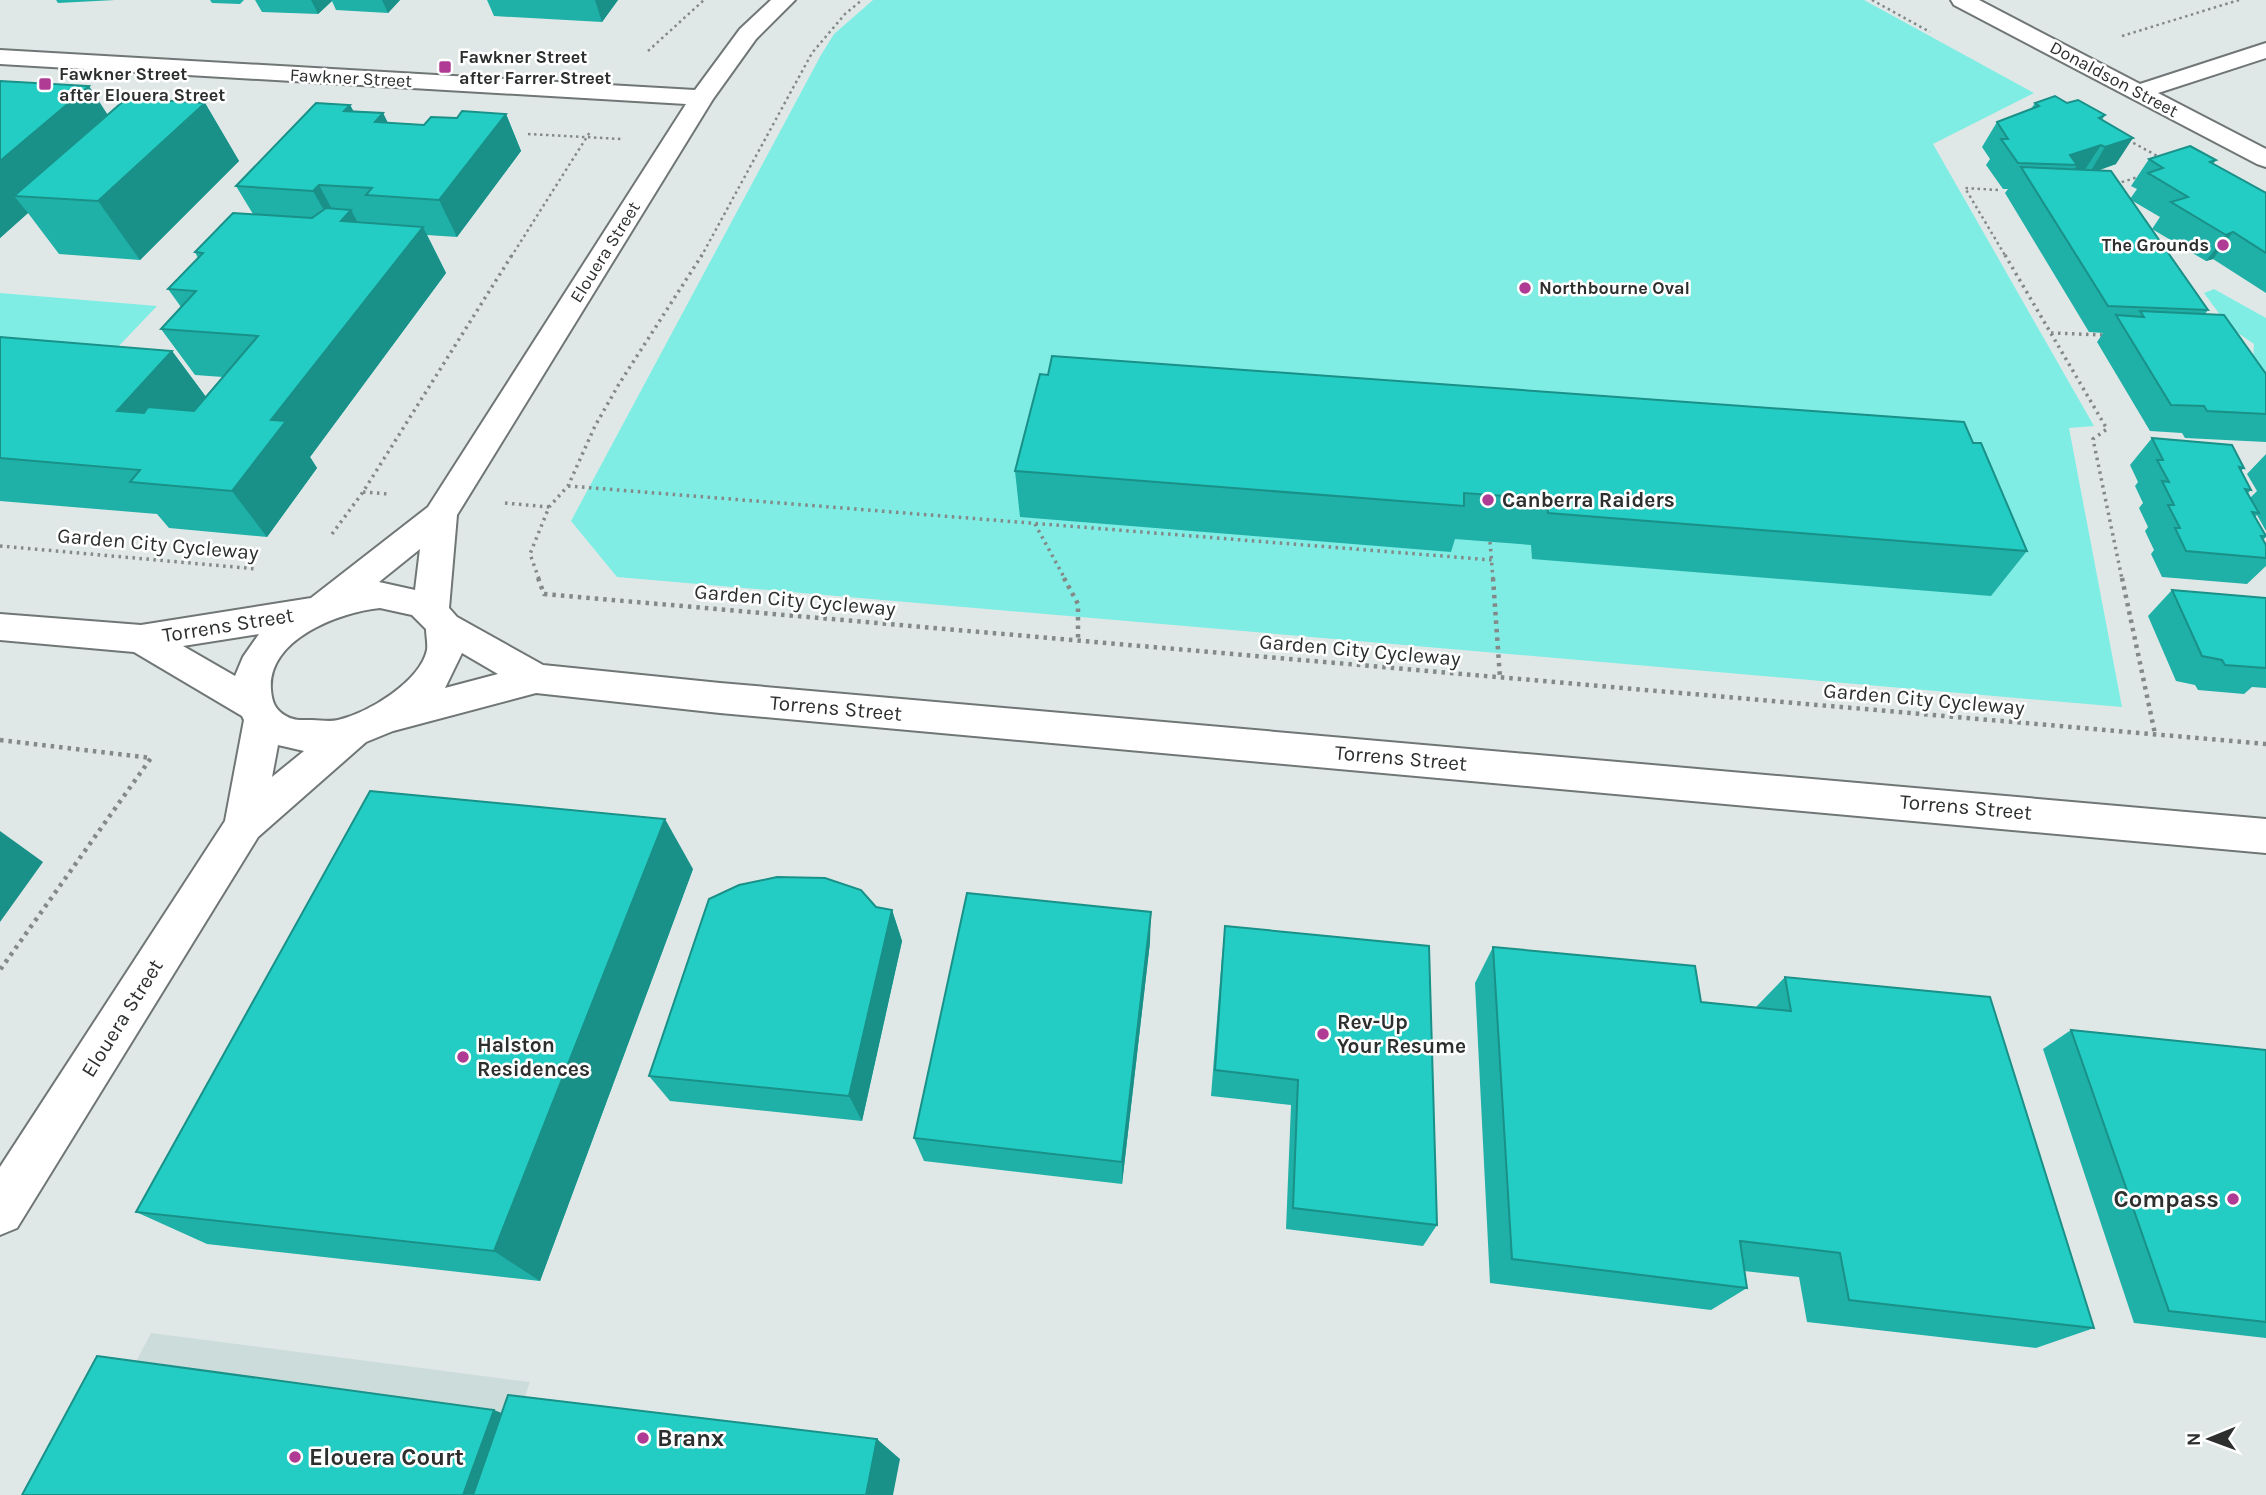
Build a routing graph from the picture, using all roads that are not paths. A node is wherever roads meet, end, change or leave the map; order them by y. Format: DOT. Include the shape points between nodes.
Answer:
graph roads {
  1 [pos="784,0"];
  2 [pos="1962,0"];
  3 [pos="2266,50"];
  4 [pos="0,57"];
  5 [pos="2138,92"];
  6 [pos="702,98"];
  7 [pos="2266,159"];
  8 [pos="440,514"];
  9 [pos="320,609"];
  10 [pos="437,618"];
  11 [pos="0,627"];
  12 [pos="141,639"];
  13 [pos="536,679"];
  14 [pos="258,713"];
  15 [pos="369,725"];
  16 [pos="244,825"];
  17 [pos="2266,835"];
  18 [pos="0,1211"];
  1 -- 6 [label="street, Elouera Street" via="748,34"];
  2 -- 5 [label="street, Donaldson Street"];
  3 -- 5 [label="street"];
  4 -- 6 [label="street, Fawkner Street"];
  5 -- 7 [label="street, Donaldson Street"];
  6 -- 8 [label="street, Elouera Street"];
  8 -- 9 [label="street, Elouera Street"];
  8 -- 10 [label="street, Elouera Street"];
  9 -- 10 [label="street" via="347,599 380,595 409,598"];
  9 -- 12 [label="street, Torrens Street"];
  9 -- 14 [label="street" via="286,630 265,652 250,690"];
  10 -- 13 [label="street, Torrens Street"];
  10 -- 15 [label="street" via="446,649 436,673 416,698"];
  11 -- 12 [label="street, Torrens Street"];
  12 -- 14 [label="street, Torrens Street"];
  13 -- 15 [label="street, Torrens Street"];
  13 -- 17 [label="street, Torrens Street"];
  14 -- 15 [label="street" via="273,728 301,736 326,737"];
  14 -- 16 [label="street, Elouera Street"];
  15 -- 16 [label="street, Elouera Street"];
  16 -- 18 [label="street, Elouera Street"];
}
